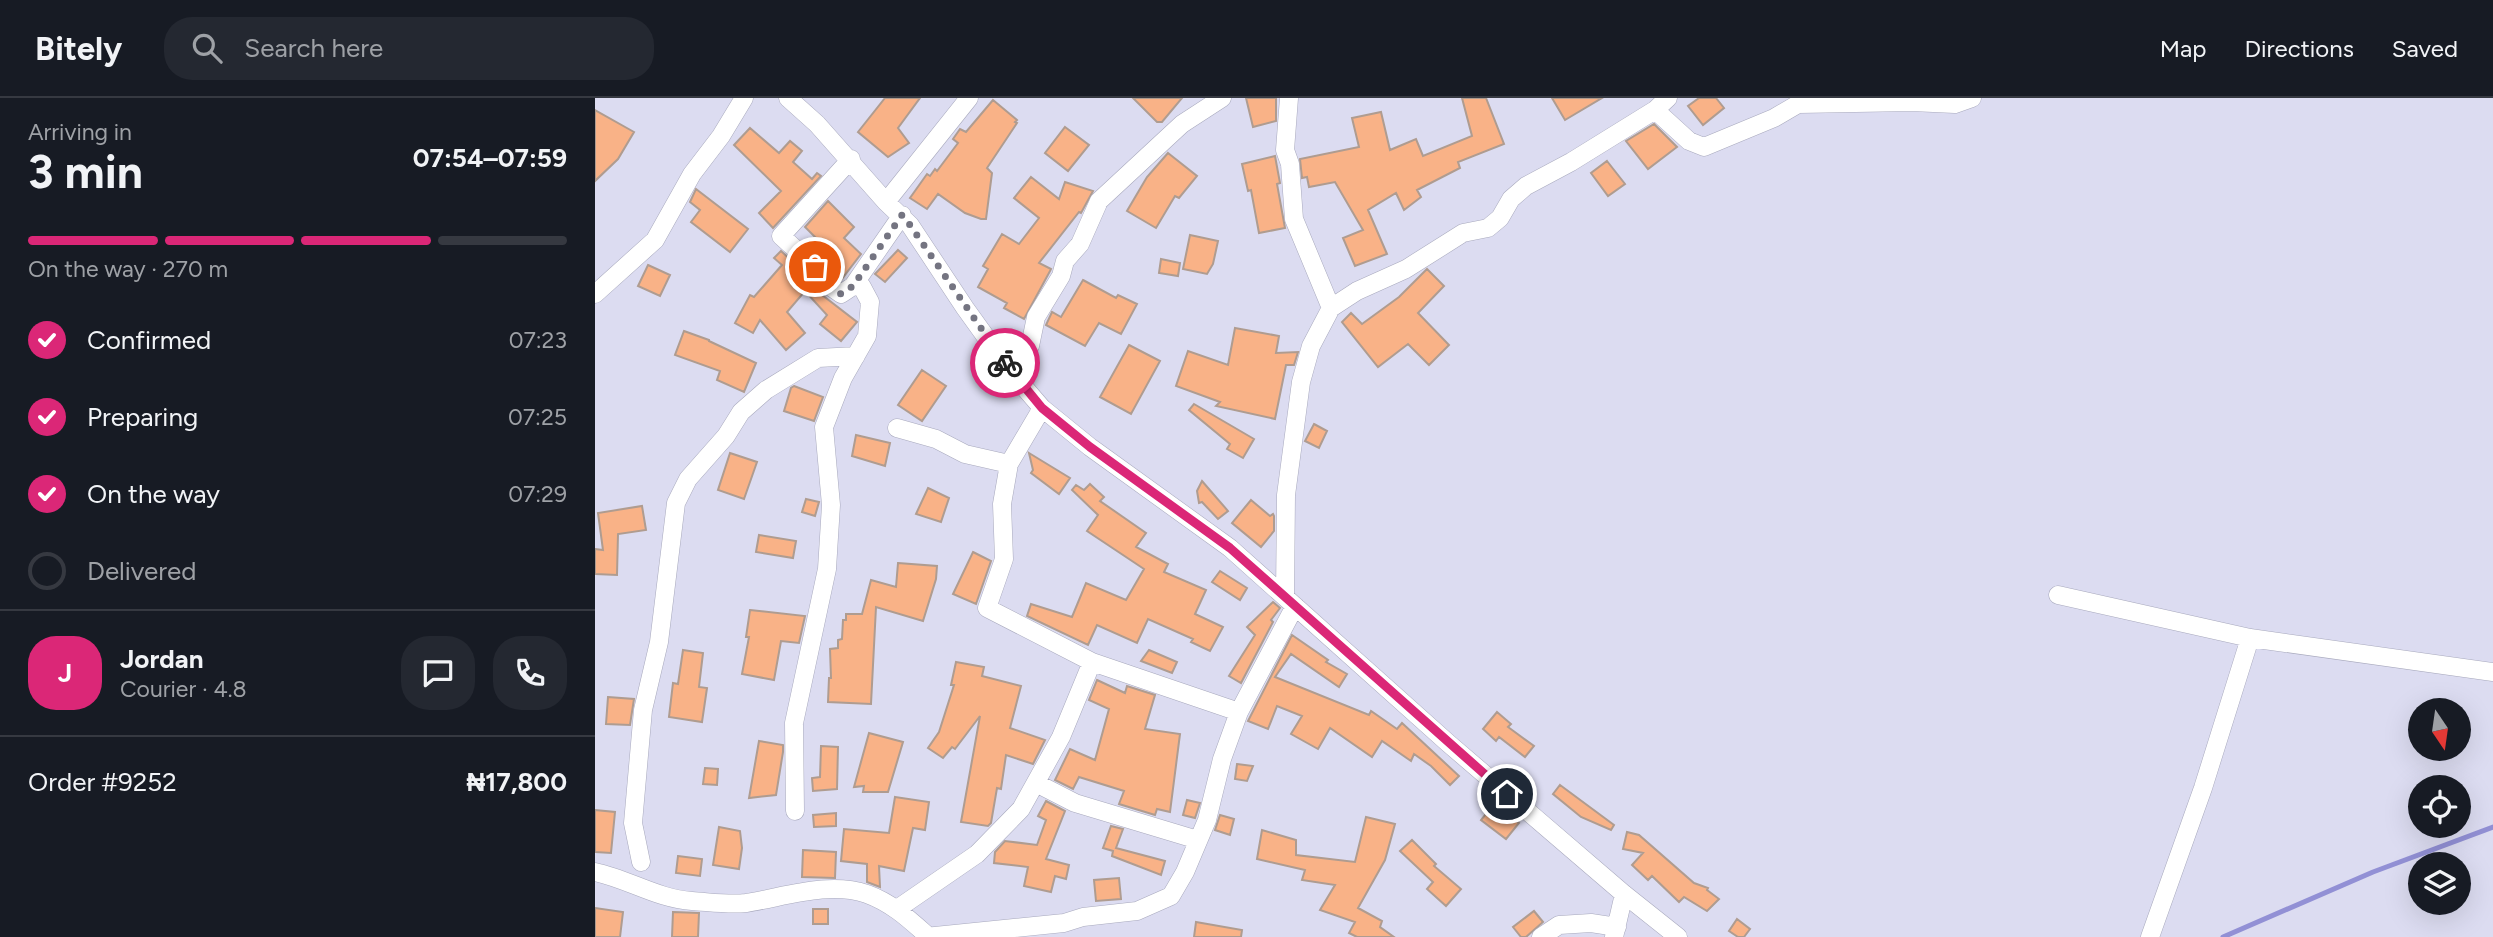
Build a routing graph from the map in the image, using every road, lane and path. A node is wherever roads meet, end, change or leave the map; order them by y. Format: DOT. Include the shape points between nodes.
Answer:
graph roads {
  1 [pos="744,98"];
  2 [pos="789,98"];
  3 [pos="969,98"];
  4 [pos="1222,98"];
  5 [pos="1289,98"];
  6 [pos="1972,98"];
  7 [pos="1662,104"];
  8 [pos="851,159"];
  9 [pos="886,202"];
  10 [pos="902,215"];
  11 [pos="853,286"];
  12 [pos="595,294"];
  13 [pos="1331,308"];
  14 [pos="856,356"];
  15 [pos="1011,372"];
  16 [pos="1042,408"];
  17 [pos="897,428"];
  18 [pos="1009,464"];
  19 [pos="2058,595"];
  20 [pos="1290,601"];
  21 [pos="2250,638"];
  22 [pos="1091,662"];
  23 [pos="2493,672"];
  24 [pos="1239,712"];
  25 [pos="1036,783"];
  26 [pos="795,811"];
  27 [pos="1198,840"];
  28 [pos="641,862"];
  29 [pos="595,872"];
  30 [pos="1624,894"];
  31 [pos="897,909"];
  32 [pos="1063,930"];
  33 [pos="1616,932"];
  34 [pos="927,937"];
  35 [pos="1541,937"];
  36 [pos="1678,937"];
  37 [pos="2150,937"];
  1 -- 12 [label="street" via="692,174 655,240"];
  2 -- 8 [label="street"];
  3 -- 9 [label="street"];
  4 -- 15 [label="street" via="1182,124 1099,201 1036,317 1030,346"];
  5 -- 13 [label="street" via="1285,150 1294,219"];
  6 -- 7 [label="street" via="1955,104 1798,104 1704,147 1689,141"];
  7 -- 13 [label="street" via="1526,186 1488,228 1464,233"];
  8 -- 9 [label="street"];
  8 -- 11 [label="street" via="781,236 841,294"];
  9 -- 10 [label="street"];
  10 -- 11 [label="street"];
  10 -- 15 [label="street"];
  11 -- 14 [label="street" via="862,287 870,302 867,336"];
  13 -- 20 [label="street" via="1311,346 1301,382 1286,495"];
  14 -- 26 [label="street" via="824,427 831,505 827,569 794,723"];
  14 -- 28 [label="street" via="818,358 766,390 741,412 688,479 676,503 659,642 643,710 633,823"];
  15 -- 16 [label="street"];
  16 -- 18 [label="street"];
  16 -- 20 [label="street" via="1230,548"];
  17 -- 18 [label="street" via="936,439 965,454"];
  18 -- 22 [label="street" via="1002,504 1004,559 988,608"];
  19 -- 21 [label="street"];
  20 -- 24 [label="street"];
  20 -- 30 [label="street"];
  21 -- 23 [label="street"];
  21 -- 37 [label="street"];
  22 -- 24 [label="street"];
  22 -- 25 [label="street" via="1061,737"];
  24 -- 27 [label="street"];
  25 -- 27 [label="street" via="1075,803"];
  25 -- 31 [label="street" via="1021,809 977,854"];
  27 -- 32 [label="street" via="1171,896 1137,911 1083,917"];
  29 -- 31 [label="street" via="688,901 743,903 836,889 869,895"];
  30 -- 33 [label="street"];
  30 -- 36 [label="street"];
  31 -- 34 [label="street"];
  32 -- 34 [label="street"];
  33 -- 35 [label="street" via="1591,922 1559,925"];
}
